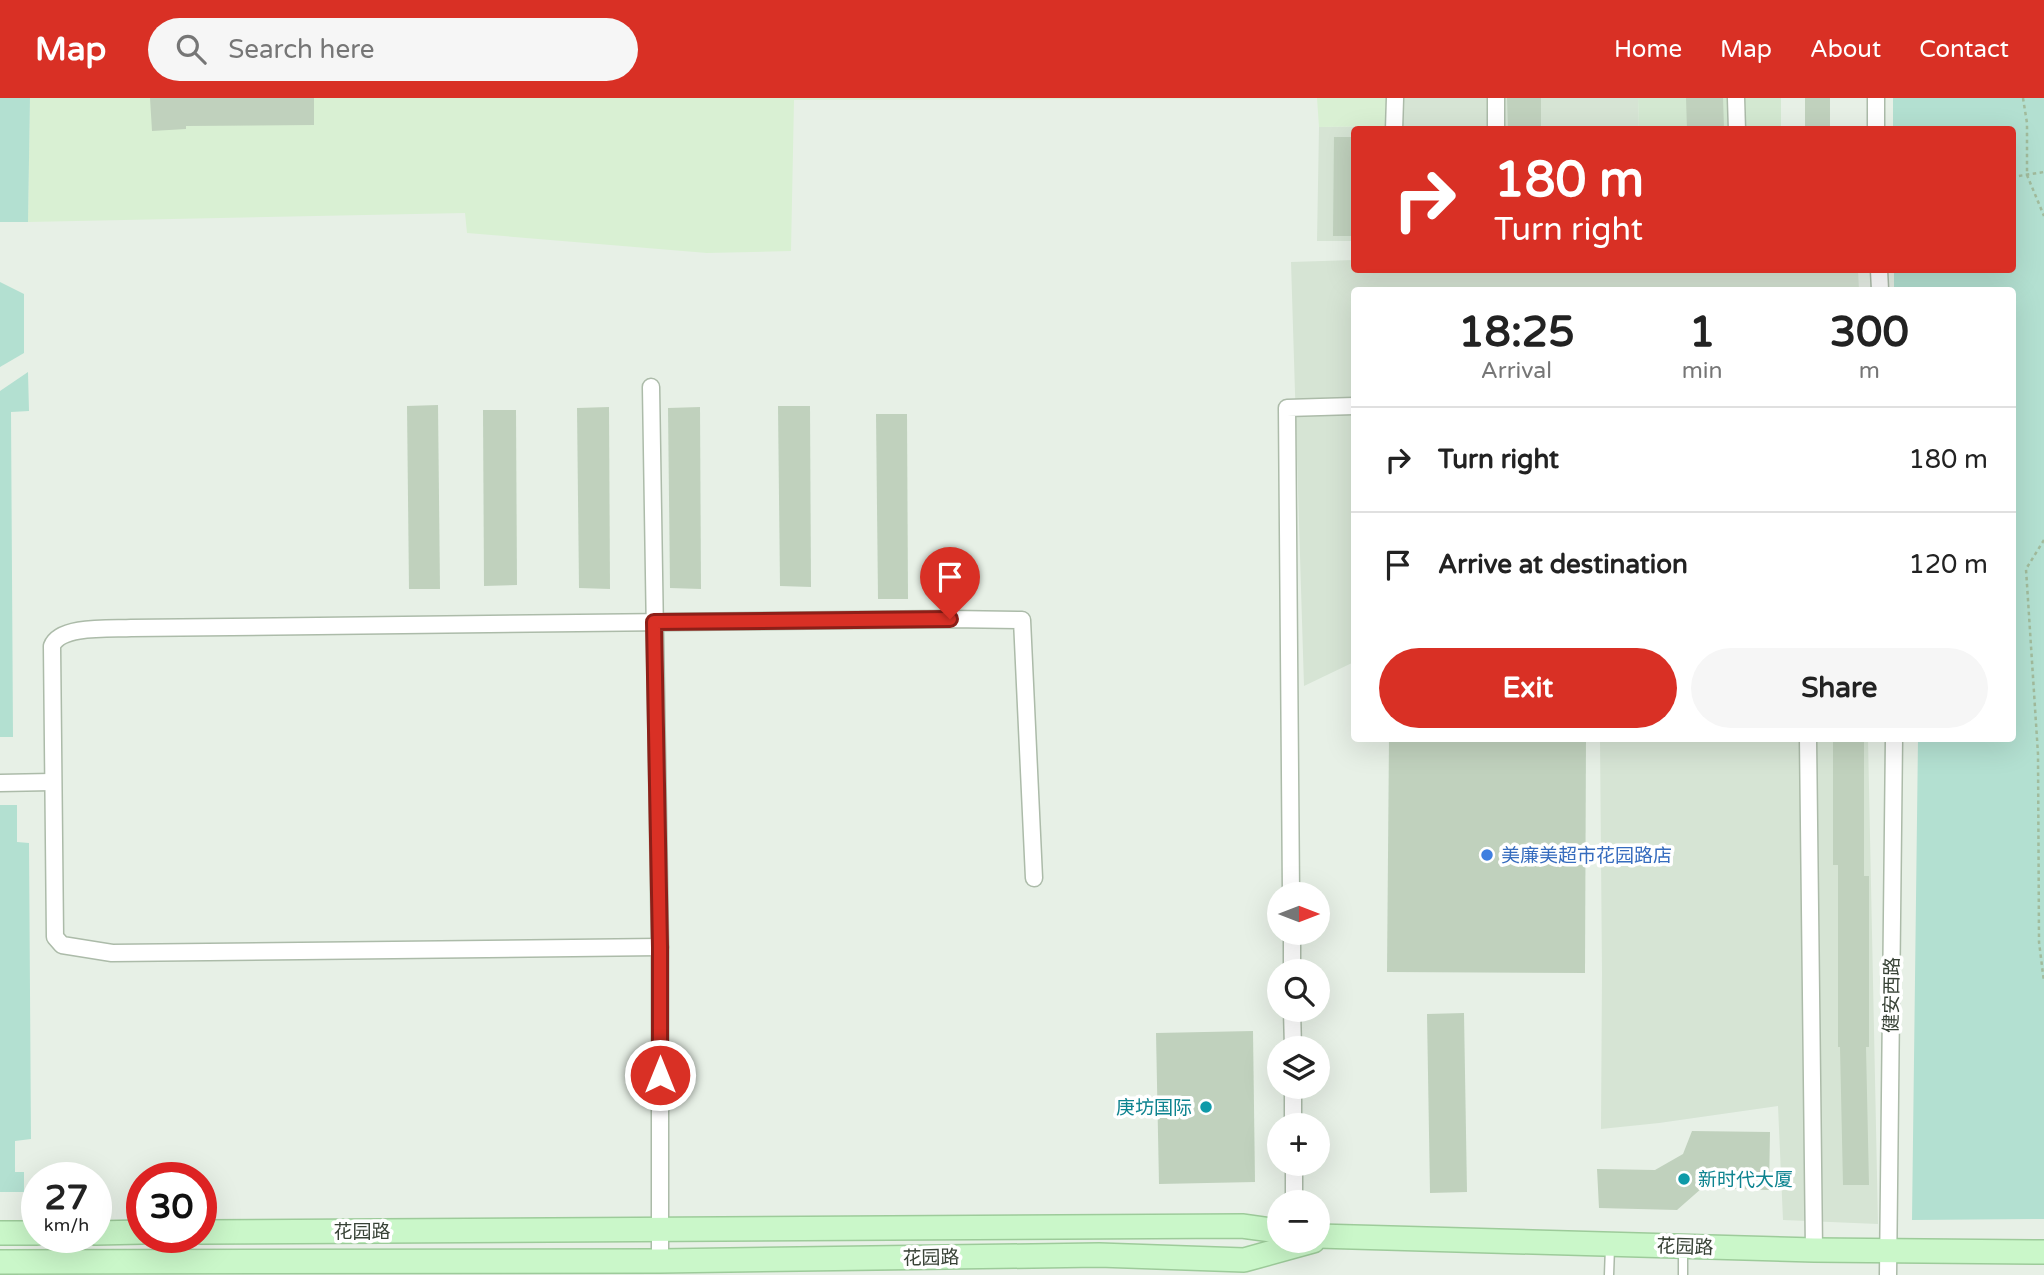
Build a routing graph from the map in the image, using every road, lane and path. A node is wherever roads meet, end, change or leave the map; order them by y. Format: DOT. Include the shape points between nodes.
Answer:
graph roads {
  1 [pos="1395,98"];
  2 [pos="1496,98"];
  3 [pos="1736,98"];
  4 [pos="1876,98"];
  5 [pos="2023,98"];
  6 [pos="1394,126"];
  7 [pos="1496,126"];
  8 [pos="1737,126"];
  9 [pos="1876,126"];
  10 [pos="2044,172"];
  11 [pos="2027,175"];
  12 [pos="2016,176"];
  13 [pos="2044,216"];
  14 [pos="651,387"];
  15 [pos="1351,406"];
  16 [pos="2044,540"];
  17 [pos="654,622"];
  18 [pos="1808,742"];
  19 [pos="1894,742"];
  20 [pos="0,782"];
  21 [pos="52,782"];
  22 [pos="1034,878"];
  23 [pos="1292,882"];
  24 [pos="660,947"];
  25 [pos="2042,953"];
  26 [pos="2044,982"];
  27 [pos="1267,1229"];
  28 [pos="495,1230"];
  29 [pos="660,1230"];
  30 [pos="217,1232"];
  31 [pos="0,1233"];
  32 [pos="21,1233"];
  33 [pos="1330,1238"];
  34 [pos="1610,1245"];
  35 [pos="1683,1246"];
  36 [pos="1814,1251"];
  37 [pos="1888,1251"];
  38 [pos="2044,1252"];
  39 [pos="1268,1253"];
  40 [pos="660,1261"];
  41 [pos="0,1262"];
  42 [pos="495,1262"];
  43 [pos="1609,1275"];
  44 [pos="1683,1275"];
  45 [pos="1888,1275"];
  1 -- 6 [label="street"];
  2 -- 7 [label="street"];
  3 -- 8 [label="street"];
  4 -- 9 [label="street"];
  5 -- 11 [label="path"];
  10 -- 11 [label="path"];
  11 -- 12 [label="path"];
  11 -- 13 [label="path"];
  14 -- 17 [label="street"];
  15 -- 23 [label="street" via="1287,408"];
  16 -- 25 [label="path" via="2026,569 2038,754"];
  17 -- 21 [label="street" via="131,628 61,634 52,646"];
  17 -- 22 [label="street" via="1022,620"];
  17 -- 24 [label="street"];
  18 -- 36 [label="street"];
  19 -- 37 [label="street, 健安西路"];
  20 -- 21 [label="street"];
  21 -- 24 [label="street" via="55,937 62,945 112,953"];
  24 -- 29 [label="street"];
  25 -- 26 [label="path"];
  27 -- 29 [label="street, 花园路"];
  28 -- 29 [label="street, 花园路"];
  28 -- 30 [label="street, 花园路"];
  28 -- 42 [label="street"];
  29 -- 40 [label="street"];
  31 -- 32 [label="street"];
  33 -- 34 [label="street, 花园路"];
  34 -- 35 [label="street, 花园路"];
  34 -- 43 [label="lane"];
  35 -- 36 [label="street, 花园路"];
  35 -- 44 [label="lane"];
  36 -- 37 [label="street, 花园路"];
  37 -- 38 [label="street, 花园路"];
  37 -- 45 [label="street, 健安西路"];
  39 -- 40 [label="street, 花园路" via="1244,1260 1099,1255"];
  40 -- 42 [label="street, 花园路"];
  41 -- 42 [label="street, 花园路"];
}
